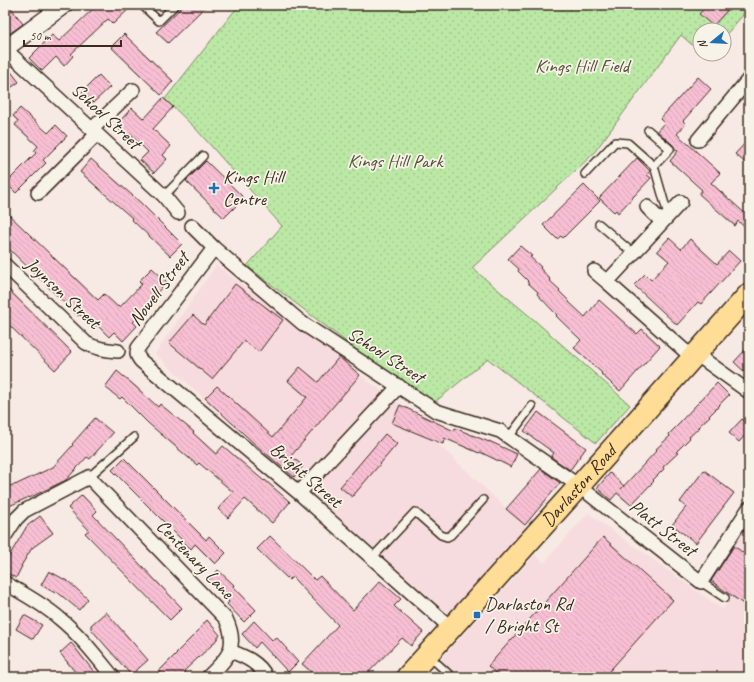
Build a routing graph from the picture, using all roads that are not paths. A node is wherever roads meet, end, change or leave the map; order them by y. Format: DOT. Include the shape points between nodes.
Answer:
graph roads {
  1 [pos="63,5"];
  2 [pos="142,5"];
  3 [pos="175,5"];
  4 [pos="5,49"];
  5 [pos="749,79"];
  6 [pos="134,90"];
  7 [pos="648,130"];
  8 [pos="94,132"];
  9 [pos="698,140"];
  10 [pos="203,156"];
  11 [pos="654,166"];
  12 [pos="585,174"];
  13 [pos="38,193"];
  14 [pos="164,196"];
  15 [pos="681,202"];
  16 [pos="647,207"];
  17 [pos="178,213"];
  18 [pos="665,218"];
  19 [pos="599,224"];
  20 [pos="192,226"];
  21 [pos="214,248"];
  22 [pos="634,254"];
  23 [pos="5,265"];
  24 [pos="594,271"];
  25 [pos="607,282"];
  26 [pos="749,294"];
  27 [pos="118,351"];
  28 [pos="137,353"];
  29 [pos="696,354"];
  30 [pos="399,386"];
  31 [pos="749,392"];
  32 [pos="532,406"];
  33 [pos="134,437"];
  34 [pos="509,438"];
  35 [pos="89,477"];
  36 [pos="579,486"];
  37 [pos="299,493"];
  38 [pos="483,500"];
  39 [pos="749,508"];
  40 [pos="5,536"];
  41 [pos="372,558"];
  42 [pos="701,582"];
  43 [pos="5,583"];
  44 [pos="725,598"];
  45 [pos="451,628"];
  46 [pos="230,651"];
  47 [pos="428,654"];
  48 [pos="113,677"];
  49 [pos="208,677"];
  50 [pos="266,677"];
  51 [pos="407,677"];
  52 [pos="452,677"];
  1 -- 4 [label="street"];
  2 -- 3 [label="lane" via="159,22"];
  4 -- 8 [label="street, School Street"];
  5 -- 9 [label="street"];
  6 -- 8 [label="street"];
  7 -- 11 [label="lane" via="670,149"];
  8 -- 13 [label="street"];
  8 -- 14 [label="street, School Street"];
  10 -- 14 [label="lane"];
  11 -- 12 [label="lane" via="628,143 615,142"];
  11 -- 18 [label="lane"];
  14 -- 17 [label="street, School Street"];
  15 -- 18 [label="street"];
  16 -- 18 [label="street"];
  18 -- 22 [label="street"];
  19 -- 22 [label="lane"];
  20 -- 21 [label="street, School Street"];
  21 -- 28 [label="street, Nowell Street" via="138,348"];
  21 -- 30 [label="street, School Street" via="302,324"];
  22 -- 25 [label="street"];
  23 -- 27 [label="street, Joynson Street" via="86,343 100,349"];
  24 -- 25 [label="street"];
  25 -- 29 [label="street" via="686,350"];
  26 -- 29 [label="main road, Darlaston Road"];
  28 -- 37 [label="street, Bright Street" via="141,361"];
  29 -- 31 [label="street"];
  29 -- 36 [label="main road, Darlaston Road"];
  30 -- 34 [label="street, School Street" via="436,411 500,431"];
  30 -- 37 [label="street"];
  32 -- 34 [label="lane"];
  33 -- 35 [label="lane"];
  34 -- 36 [label="street, School Street"];
  35 -- 40 [label="street" via="24,511"];
  35 -- 46 [label="street, Centenary Lane" via="226,619 232,637"];
  36 -- 42 [label="street, Platt Street"];
  36 -- 45 [label="main road, Darlaston Road"];
  37 -- 41 [label="street, Bright Street"];
  38 -- 41 [label="lane" via="447,537 441,535 415,512"];
  39 -- 42 [label="street"];
  41 -- 45 [label="street, Bright Street"];
  42 -- 44 [label="lane, Platt Street"];
  43 -- 48 [label="street" via="59,618"];
  45 -- 47 [label="main road, Darlaston Road"];
  46 -- 49 [label="street"];
  46 -- 50 [label="street" via="257,665"];
  47 -- 51 [label="main road, Darlaston Road"];
  47 -- 52 [label="lane"];
}
